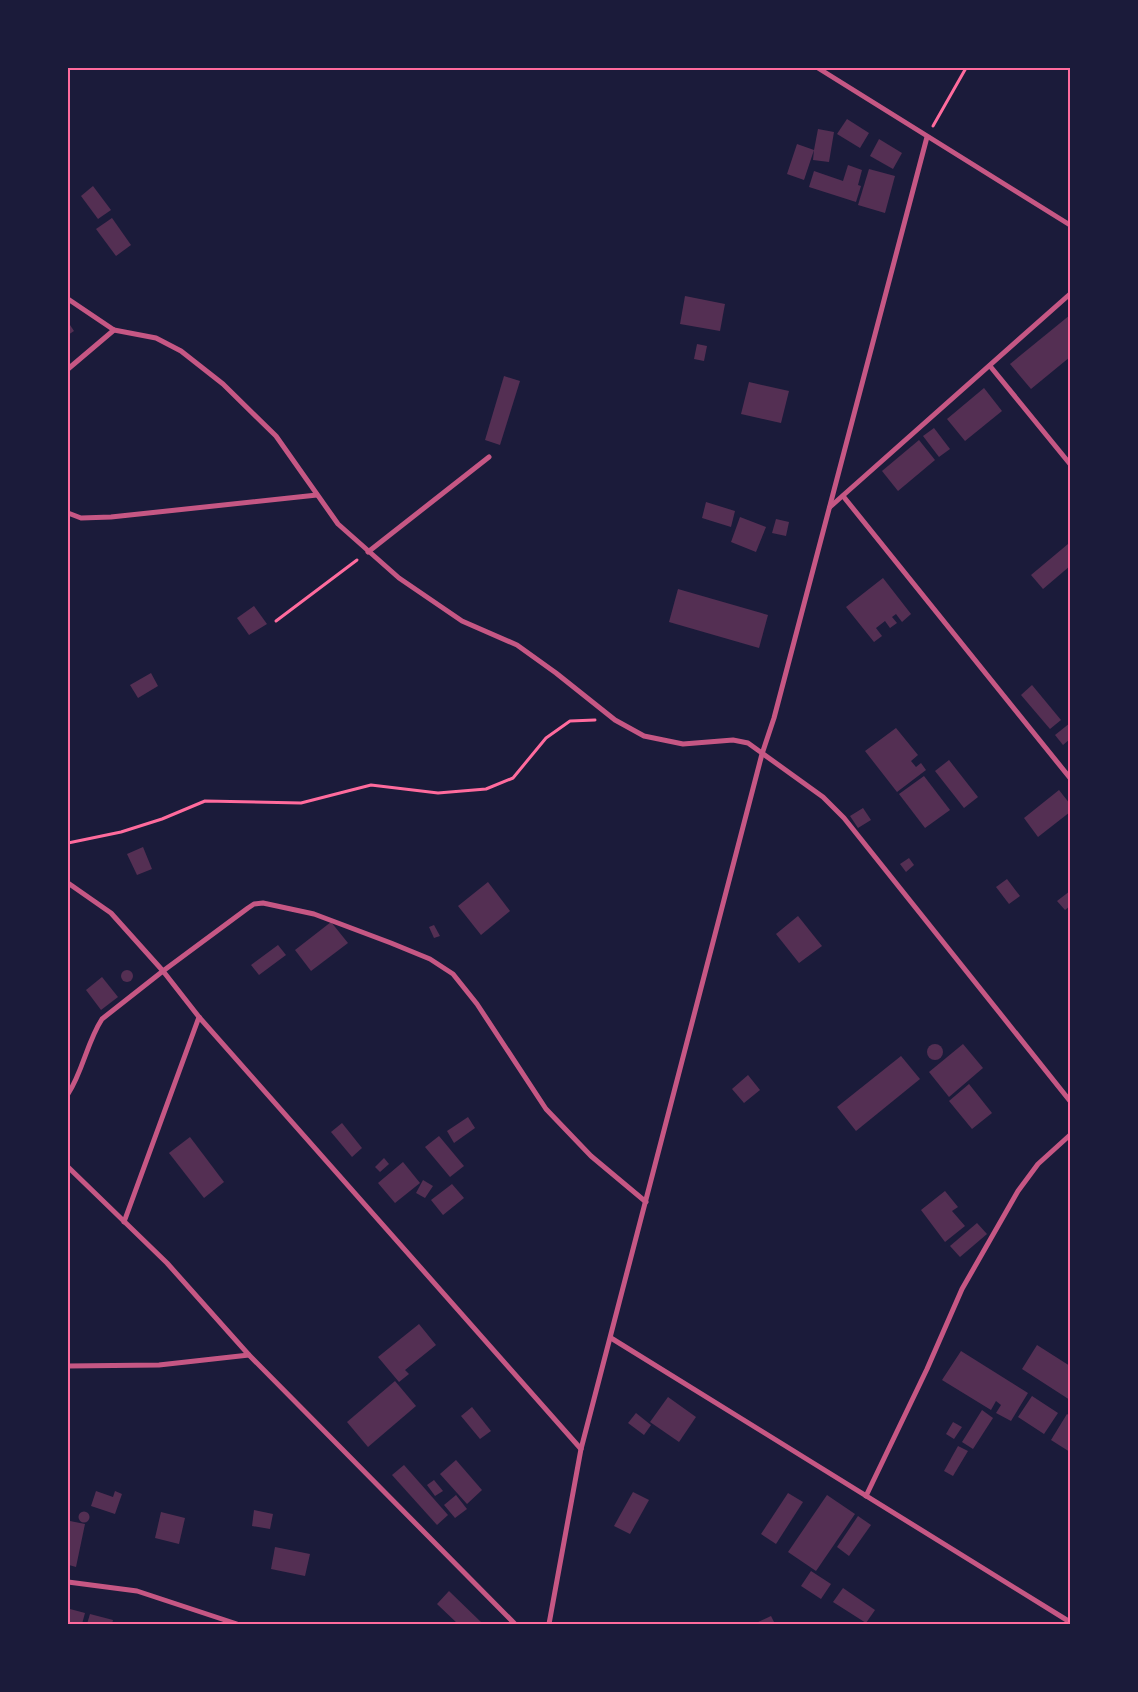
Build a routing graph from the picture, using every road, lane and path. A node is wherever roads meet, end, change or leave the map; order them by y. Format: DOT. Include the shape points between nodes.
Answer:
graph roads {
  1 [pos="818,68"];
  2 [pos="966,68"];
  3 [pos="927,137"];
  4 [pos="1070,225"];
  5 [pos="1070,294"];
  6 [pos="68,299"];
  7 [pos="114,330"];
  8 [pos="990,366"];
  9 [pos="68,370"];
  10 [pos="489,457"];
  11 [pos="1070,464"];
  12 [pos="317,495"];
  13 [pos="843,496"];
  14 [pos="829,508"];
  15 [pos="68,513"];
  16 [pos="368,552"];
  17 [pos="276,621"];
  18 [pos="615,720"];
  19 [pos="762,754"];
  20 [pos="1070,778"];
  21 [pos="68,844"];
  22 [pos="68,883"];
  23 [pos="163,971"];
  24 [pos="199,1017"];
  25 [pos="68,1094"];
  26 [pos="1070,1101"];
  27 [pos="1070,1135"];
  28 [pos="68,1167"];
  29 [pos="646,1202"];
  30 [pos="124,1222"];
  31 [pos="610,1338"];
  32 [pos="249,1355"];
  33 [pos="68,1366"];
  34 [pos="582,1449"];
  35 [pos="866,1496"];
  36 [pos="68,1582"];
  37 [pos="1070,1622"];
  38 [pos="238,1624"];
  39 [pos="515,1624"];
  40 [pos="549,1624"];
  1 -- 3 [label="street"];
  2 -- 3 [label="path"];
  3 -- 4 [label="street"];
  3 -- 14 [label="street"];
  5 -- 8 [label="street"];
  6 -- 7 [label="street"];
  7 -- 9 [label="street"];
  7 -- 12 [label="street" via="156,338 181,351 223,384 276,436"];
  8 -- 11 [label="street"];
  8 -- 13 [label="street"];
  10 -- 16 [label="street"];
  12 -- 15 [label="street" via="111,517 81,518"];
  12 -- 16 [label="street" via="338,524"];
  13 -- 14 [label="street"];
  13 -- 20 [label="street"];
  14 -- 19 [label="street"];
  16 -- 17 [label="path"];
  16 -- 18 [label="street" via="399,578 462,621 517,645"];
  18 -- 19 [label="street" via="644,736 683,744 733,740 748,743"];
  18 -- 21 [label="path" via="570,721 546,738 513,778 486,789 438,793 371,785 301,802 205,801 121,832"];
  19 -- 26 [label="street" via="823,797 844,818"];
  19 -- 29 [label="street"];
  22 -- 23 [label="street" via="111,913"];
  23 -- 24 [label="street"];
  23 -- 25 [label="street" via="102,1019"];
  23 -- 29 [label="street" via="248,908 263,903 314,914 430,959 453,974 477,1004 546,1109 591,1156"];
  24 -- 30 [label="street"];
  24 -- 34 [label="street"];
  27 -- 35 [label="street" via="1038,1164 1018,1191 962,1289"];
  28 -- 30 [label="street"];
  29 -- 31 [label="street"];
  30 -- 32 [label="street" via="167,1262"];
  31 -- 34 [label="street"];
  31 -- 35 [label="street"];
  32 -- 33 [label="street" via="159,1365"];
  32 -- 39 [label="street"];
  34 -- 40 [label="street"];
  35 -- 37 [label="street"];
  36 -- 38 [label="street" via="138,1591"];
}
